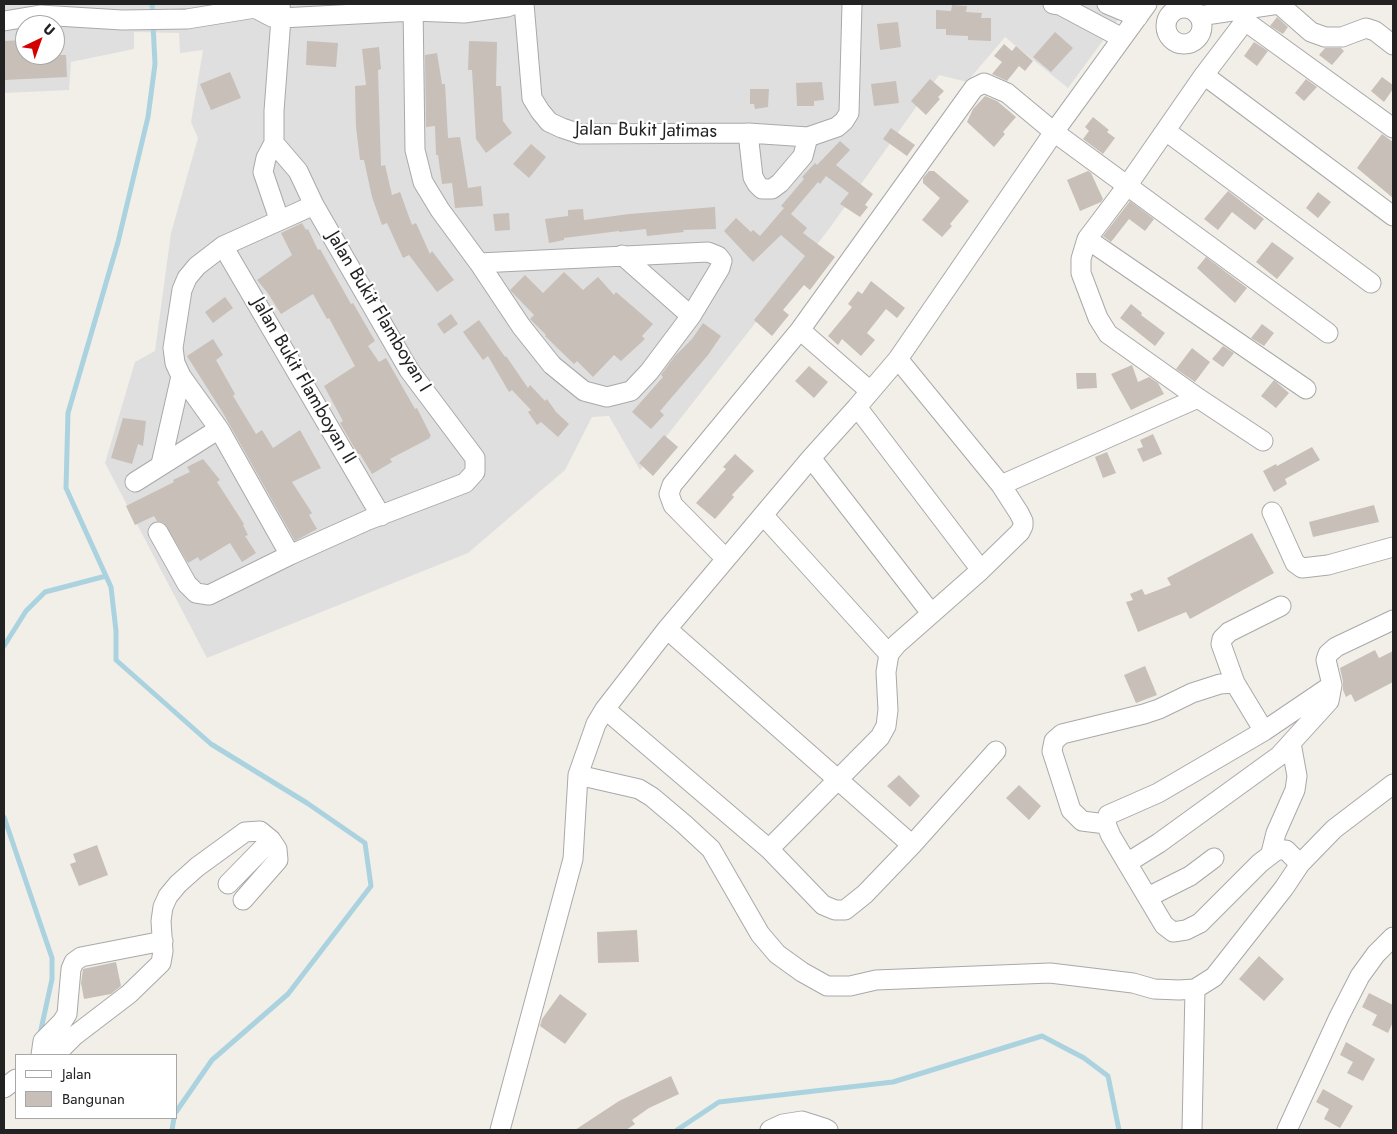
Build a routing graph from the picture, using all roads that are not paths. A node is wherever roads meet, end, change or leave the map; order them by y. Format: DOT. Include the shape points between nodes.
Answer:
graph roads {
  1 [pos="24,4"];
  2 [pos="515,4"];
  3 [pos="524,4"];
  4 [pos="852,4"];
  5 [pos="1053,4"];
  6 [pos="1107,4"];
  7 [pos="1279,4"];
  8 [pos="259,6"];
  9 [pos="280,11"];
  10 [pos="1252,11"];
  11 [pos="192,13"];
  12 [pos="40,15"];
  13 [pos="413,15"];
  14 [pos="1199,16"];
  15 [pos="65,17"];
  16 [pos="1134,22"];
  17 [pos="1165,24"];
  18 [pos="1393,45"];
  19 [pos="1204,75"];
  20 [pos="1393,128"];
  21 [pos="1166,131"];
  22 [pos="1054,132"];
  23 [pos="748,133"];
  24 [pos="808,137"];
  25 [pos="274,143"];
  26 [pos="1127,186"];
  27 [pos="314,205"];
  28 [pos="1393,216"];
  29 [pos="279,219"];
  30 [pos="1086,239"];
  31 [pos="223,246"];
  32 [pos="622,255"];
  33 [pos="479,263"];
  34 [pos="1370,283"];
  35 [pos="691,316"];
  36 [pos="800,330"];
  37 [pos="1328,333"];
  38 [pos="898,359"];
  39 [pos="181,376"];
  40 [pos="1306,389"];
  41 [pos="870,391"];
  42 [pos="1198,398"];
  43 [pos="857,407"];
  44 [pos="219,429"];
  45 [pos="1263,441"];
  46 [pos="811,458"];
  47 [pos="161,464"];
  48 [pos="135,482"];
  49 [pos="1001,485"];
  50 [pos="1272,512"];
  51 [pos="763,515"];
  52 [pos="381,516"];
  53 [pos="158,532"];
  54 [pos="1393,547"];
  55 [pos="290,555"];
  56 [pos="726,559"];
  57 [pos="981,570"];
  58 [pos="1281,606"];
  59 [pos="931,614"];
  60 [pos="1393,620"];
  61 [pos="667,629"];
  62 [pos="889,654"];
  63 [pos="1235,683"];
  64 [pos="1332,685"];
  65 [pos="605,709"];
  66 [pos="1264,731"];
  67 [pos="1290,743"];
  68 [pos="996,751"];
  69 [pos="578,775"];
  70 [pos="838,780"];
  71 [pos="1393,784"];
  72 [pos="1106,824"];
  73 [pos="271,840"];
  74 [pos="912,845"];
  75 [pos="768,849"];
  76 [pos="1271,853"];
  77 [pos="1214,858"];
  78 [pos="1127,863"];
  79 [pos="1300,864"];
  80 [pos="242,870"];
  81 [pos="228,884"];
  82 [pos="1148,897"];
  83 [pos="1393,937"];
  84 [pos="163,941"];
  85 [pos="1195,988"];
  86 [pos="41,1054"];
  87 [pos="56,1054"];
  88 [pos="15,1080"];
  89 [pos="4,1088"];
  90 [pos="500,1130"];
  91 [pos="770,1130"];
  92 [pos="828,1130"];
  93 [pos="1192,1130"];
  94 [pos="1287,1130"];
  1 -- 12 [label="street"];
  2 -- 13 [label="street" via="464,13"];
  3 -- 23 [label="street, Jalan Bukit Jatimas" via="532,98 549,122 580,134"];
  4 -- 24 [label="street, Jalan Bukit Jatimas" via="849,113 837,127"];
  5 -- 16 [label="street"];
  6 -- 16 [label="street"];
  7 -- 10 [label="street"];
  7 -- 18 [label="street" via="1310,32 1326,38 1342,37 1366,28"];
  8 -- 9 [label="street" via="272,17"];
  8 -- 11 [label="street"];
  9 -- 13 [label="street"];
  9 -- 25 [label="street"];
  10 -- 14 [label="street"];
  10 -- 19 [label="street"];
  10 -- 20 [label="street"];
  11 -- 15 [label="street" via="122,20"];
  13 -- 33 [label="street" via="415,150 423,182"];
  14 -- 17 [label="street" via="1188,8 1177,8 1167,17"];
  14 -- 17 [label="street" via="1202,29 1188,44 1174,42"];
  16 -- 17 [label="street"];
  16 -- 22 [label="street"];
  19 -- 21 [label="street"];
  19 -- 28 [label="street"];
  21 -- 26 [label="street"];
  21 -- 34 [label="street"];
  22 -- 26 [label="street"];
  22 -- 36 [label="street" via="997,87 984,83 974,88"];
  22 -- 38 [label="street"];
  23 -- 24 [label="street, Jalan Bukit Jatimas"];
  23 -- 24 [label="street" via="753,177 762,189 772,189 780,183 803,156"];
  25 -- 27 [label="street, Jalan Bukit Flamboyan I" via="298,171"];
  25 -- 29 [label="street" via="263,172"];
  26 -- 30 [label="street"];
  26 -- 37 [label="street"];
  27 -- 29 [label="street"];
  27 -- 52 [label="street, Jalan Bukit Flamboyan I" via="409,370 474,458 476,468 465,483"];
  29 -- 31 [label="street"];
  30 -- 40 [label="street"];
  30 -- 42 [label="street" via="1081,273 1098,318 1108,334"];
  31 -- 39 [label="street" via="197,266 182,290 174,348 175,363"];
  31 -- 52 [label="street, Jalan Bukit Flamboyan II"];
  32 -- 33 [label="street"];
  32 -- 35 [label="street"];
  32 -- 35 [label="street" via="708,252 718,256 722,264"];
  33 -- 35 [label="street" via="521,326 552,365 584,391 607,397 631,391"];
  36 -- 41 [label="street"];
  36 -- 56 [label="street" via="672,485 668,494 673,505"];
  38 -- 41 [label="street"];
  38 -- 49 [label="street"];
  39 -- 44 [label="street"];
  39 -- 47 [label="street"];
  41 -- 43 [label="street"];
  42 -- 45 [label="street"];
  42 -- 49 [label="street"];
  43 -- 46 [label="street"];
  43 -- 57 [label="street"];
  44 -- 47 [label="street"];
  44 -- 55 [label="street"];
  46 -- 51 [label="street"];
  46 -- 59 [label="street"];
  47 -- 48 [label="street"];
  49 -- 57 [label="street" via="1019,513 1023,526"];
  50 -- 54 [label="street" via="1295,563 1302,568 1328,565"];
  51 -- 56 [label="street"];
  51 -- 62 [label="street"];
  52 -- 55 [label="street"];
  53 -- 55 [label="street" via="186,584 202,595 209,595"];
  56 -- 61 [label="street"];
  57 -- 59 [label="street"];
  58 -- 63 [label="street" via="1229,632 1222,639"];
  59 -- 62 [label="street"];
  60 -- 64 [label="street" via="1328,654 1326,660"];
  61 -- 65 [label="street"];
  61 -- 70 [label="street"];
  62 -- 70 [label="street" via="886,726 880,737"];
  63 -- 66 [label="street"];
  63 -- 72 [label="street" via="1192,693 1144,714 1062,734 1054,741 1052,750 1071,810 1082,821"];
  64 -- 66 [label="street"];
  64 -- 67 [label="street" via="1326,706"];
  65 -- 69 [label="street" via="596,724"];
  65 -- 75 [label="street"];
  66 -- 72 [label="street" via="1158,794 1108,815"];
  67 -- 76 [label="street" via="1297,776 1295,790"];
  67 -- 78 [label="street" via="1242,783"];
  68 -- 74 [label="street"];
  69 -- 85 [label="street" via="639,789 684,824 711,849 760,934 776,954 827,986 850,986 876,980 1050,973 1133,983 1154,989"];
  69 -- 90 [label="street" via="573,859"];
  70 -- 74 [label="street"];
  70 -- 75 [label="street"];
  71 -- 79 [label="street" via="1334,828"];
  72 -- 78 [label="street"];
  73 -- 80 [label="street"];
  73 -- 80 [label="street" via="278,860 250,893"];
  73 -- 84 [label="street" via="260,831 245,832 197,866 168,896 163,907"];
  74 -- 75 [label="street" via="845,910 823,905"];
  76 -- 79 [label="street" via="1286,850"];
  76 -- 82 [label="street" via="1200,923 1186,930 1173,932 1164,925"];
  77 -- 82 [label="street" via="1190,876"];
  78 -- 82 [label="street"];
  79 -- 85 [label="street" via="1214,977"];
  80 -- 81 [label="street"];
  83 -- 94 [label="street" via="1360,976"];
  84 -- 86 [label="street" via="81,957 74,962 67,1014 43,1041"];
  84 -- 87 [label="street" via="161,963 151,974"];
  85 -- 93 [label="street"];
  88 -- 89 [label="street"];
  91 -- 92 [label="street" via="802,1121"];
}
